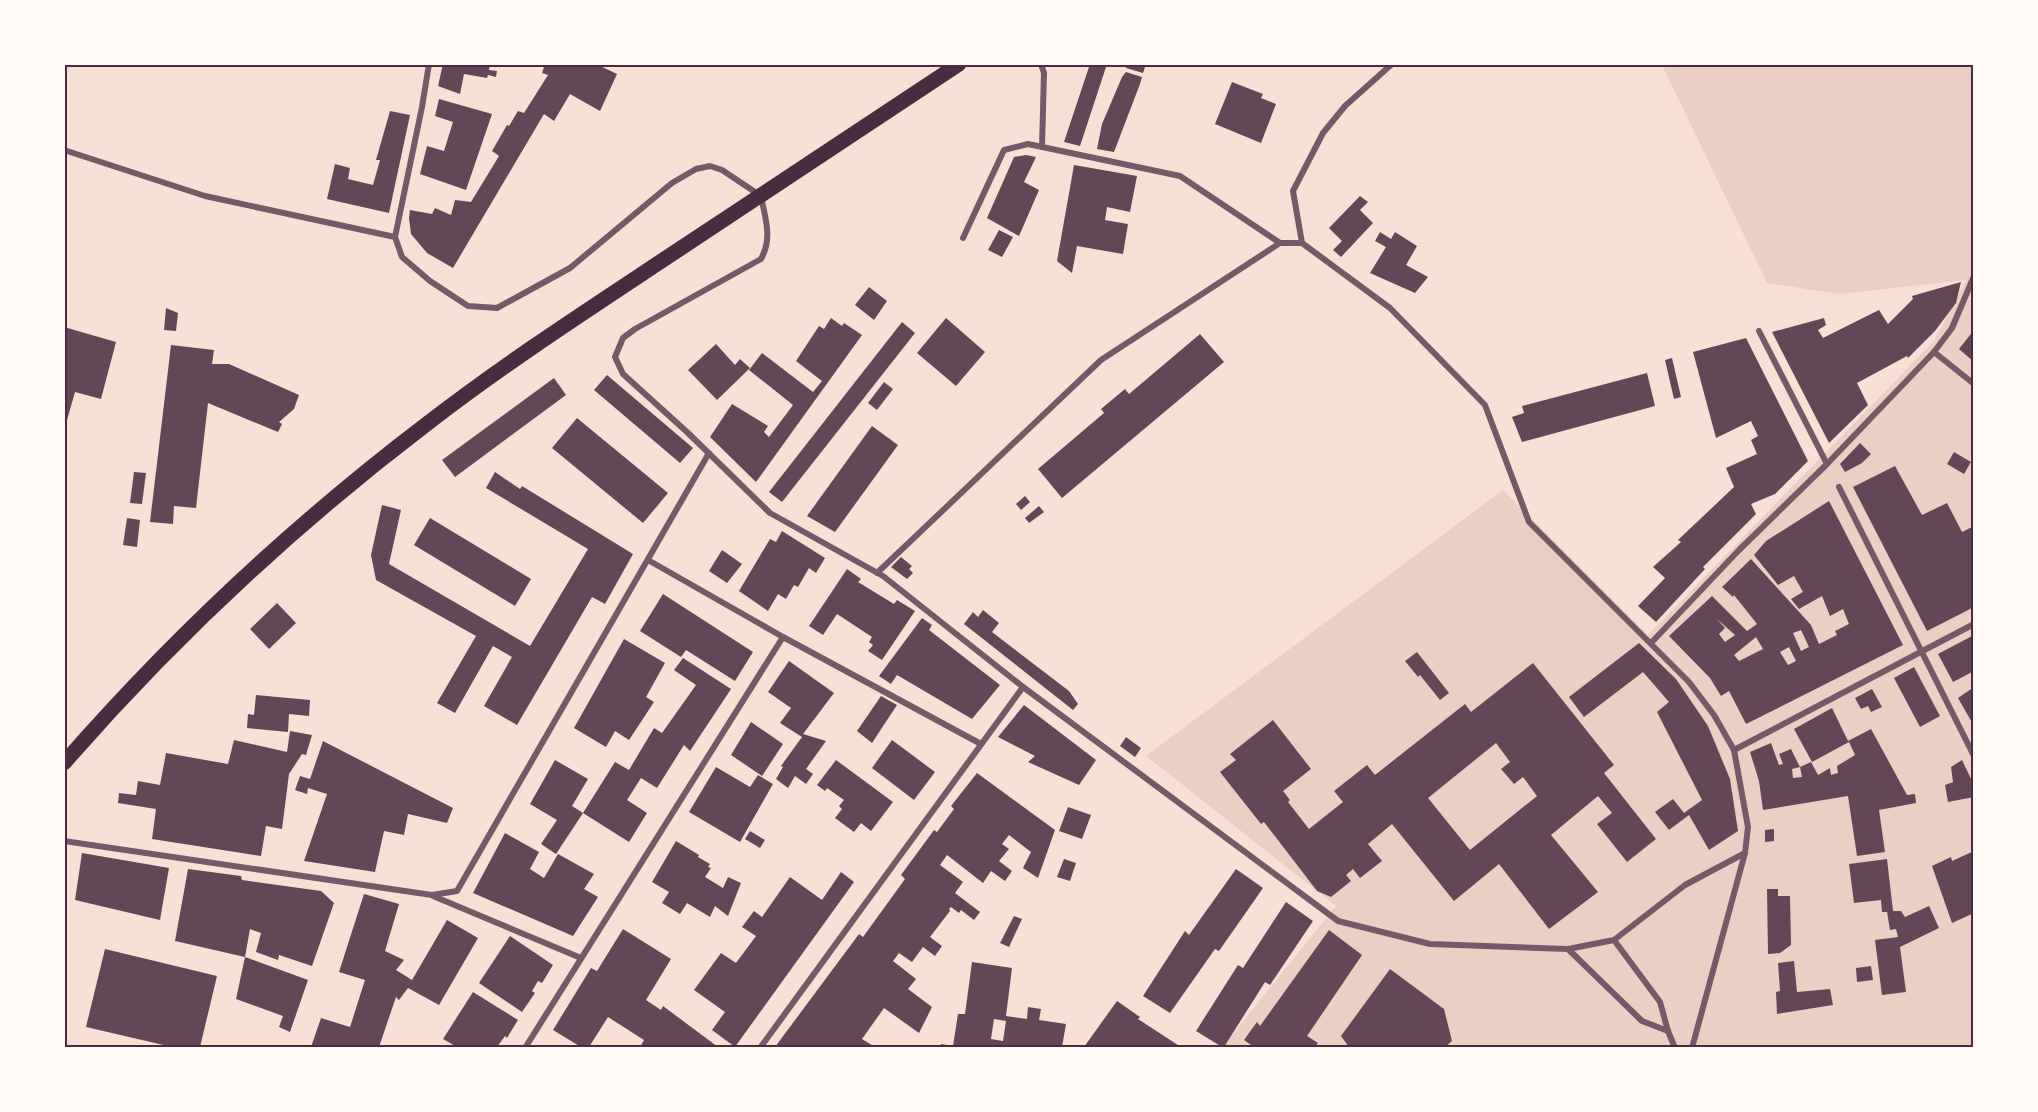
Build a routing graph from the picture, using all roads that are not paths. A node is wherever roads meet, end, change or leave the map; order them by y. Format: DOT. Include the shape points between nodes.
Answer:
graph roads {
  1 [pos="429,64"];
  2 [pos="959,64"];
  3 [pos="1041,64"];
  4 [pos="1392,64"];
  5 [pos="1042,147"];
  6 [pos="64,150"];
  7 [pos="760,196"];
  8 [pos="394,237"];
  9 [pos="963,238"];
  10 [pos="1280,243"];
  11 [pos="1302,243"];
  12 [pos="1974,276"];
  13 [pos="1759,331"];
  14 [pos="1934,352"];
  15 [pos="1974,384"];
  16 [pos="709,453"];
  17 [pos="1827,464"];
  18 [pos="1839,487"];
  19 [pos="648,560"];
  20 [pos="878,573"];
  21 [pos="1974,624"];
  22 [pos="783,637"];
  23 [pos="1651,643"];
  24 [pos="1922,652"];
  25 [pos="1023,687"];
  26 [pos="981,744"];
  27 [pos="1734,750"];
  28 [pos="1974,756"];
  29 [pos="64,763"];
  30 [pos="64,841"];
  31 [pos="1745,853"];
  32 [pos="432,895"];
  33 [pos="1614,940"];
  34 [pos="1568,949"];
  35 [pos="581,958"];
  36 [pos="1668,1031"];
  37 [pos="525,1047"];
  38 [pos="760,1047"];
  39 [pos="1675,1047"];
  40 [pos="1692,1047"];
  1 -- 8 [label="street"];
  2 -- 7 [label="main road"];
  3 -- 5 [label="street"];
  4 -- 11 [label="street" via="1345,106 1323,133 1293,191"];
  5 -- 9 [label="street" via="1028,144 1004,150"];
  5 -- 10 [label="street" via="1180,176"];
  6 -- 8 [label="street" via="205,196"];
  7 -- 8 [label="street" via="722,170 710,166 696,169 672,183 570,268 497,308 468,306 430,280 402,257"];
  7 -- 16 [label="street" via="769,235 761,259 623,338 615,357 623,374"];
  7 -- 29 [label="main road" via="498,370 371,467 222,597"];
  10 -- 11 [label="street"];
  10 -- 20 [label="street" via="1101,360"];
  11 -- 23 [label="street" via="1390,308 1485,405 1529,522"];
  12 -- 14 [label="street" via="1952,328"];
  13 -- 17 [label="street"];
  14 -- 15 [label="street"];
  14 -- 17 [label="street"];
  16 -- 19 [label="street"];
  16 -- 20 [label="street" via="770,513"];
  17 -- 23 [label="street"];
  18 -- 24 [label="street"];
  19 -- 22 [label="street"];
  19 -- 32 [label="street" via="457,891"];
  20 -- 25 [label="street"];
  21 -- 24 [label="street"];
  22 -- 26 [label="street"];
  22 -- 35 [label="street"];
  23 -- 27 [label="street" via="1689,682"];
  24 -- 27 [label="street"];
  24 -- 28 [label="street"];
  25 -- 26 [label="street"];
  25 -- 34 [label="street" via="1338,921 1430,944"];
  26 -- 38 [label="street"];
  27 -- 31 [label="street" via="1748,827"];
  30 -- 32 [label="street"];
  31 -- 33 [label="street" via="1684,885"];
  31 -- 40 [label="street"];
  32 -- 35 [label="street"];
  33 -- 34 [label="street"];
  33 -- 36 [label="street" via="1660,1002"];
  34 -- 36 [label="street" via="1642,1021"];
  35 -- 37 [label="street"];
  36 -- 39 [label="street"];
}
